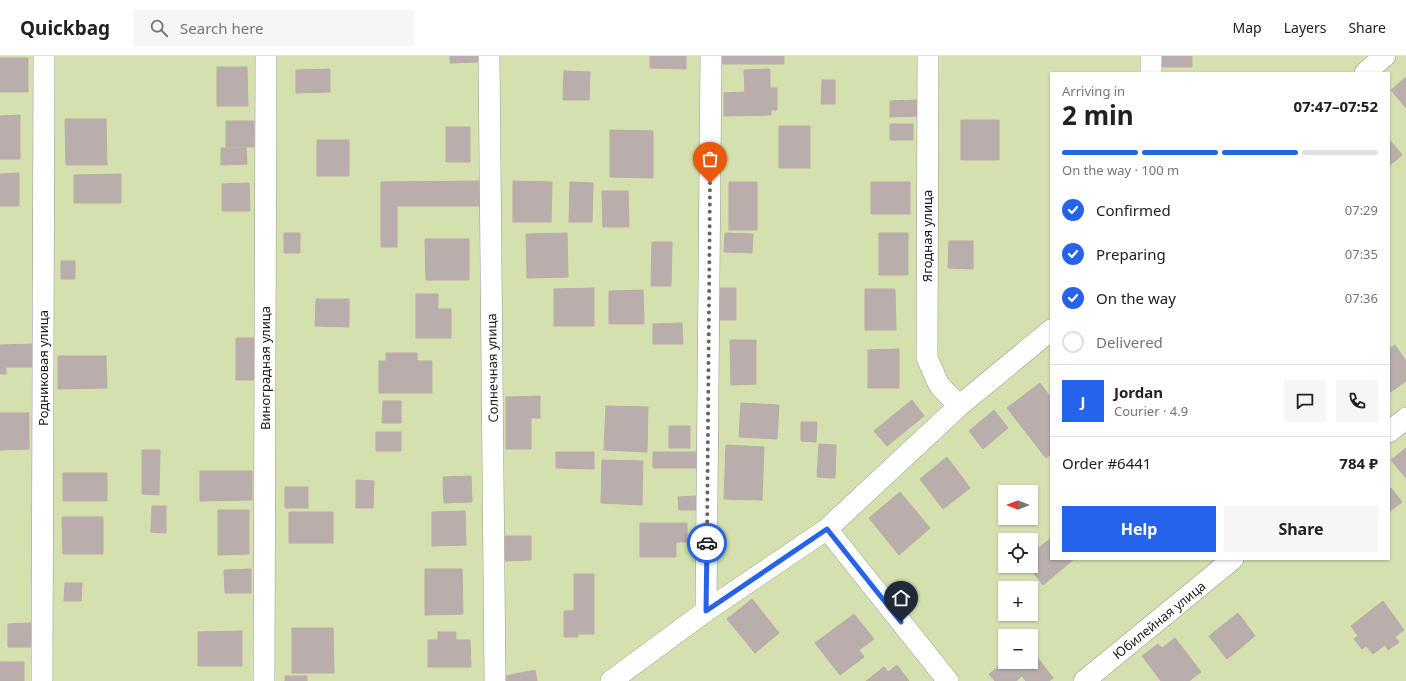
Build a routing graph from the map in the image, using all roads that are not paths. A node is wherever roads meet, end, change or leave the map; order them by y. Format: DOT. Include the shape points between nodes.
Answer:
graph roads {
  1 [pos="44,56"];
  2 [pos="266,56"];
  3 [pos="489,56"];
  4 [pos="711,56"];
  5 [pos="928,56"];
  6 [pos="1151,56"];
  7 [pos="1385,56"];
  8 [pos="1366,67"];
  9 [pos="1151,72"];
  10 [pos="1050,331"];
  11 [pos="959,406"];
  12 [pos="1406,418"];
  13 [pos="1390,431"];
  14 [pos="827,529"];
  15 [pos="1232,560"];
  16 [pos="706,611"];
  17 [pos="42,681"];
  18 [pos="264,681"];
  19 [pos="495,681"];
  20 [pos="611,681"];
  21 [pos="948,681"];
  22 [pos="1084,681"];
  1 -- 17 [label="street, Родниковая улица"];
  2 -- 18 [label="street, Виноградная улица"];
  3 -- 19 [label="street, Солнечная улица"];
  4 -- 16 [label="street"];
  5 -- 11 [label="street, Ягодная улица" via="927,358 939,385"];
  6 -- 9 [label="street"];
  7 -- 8 [label="street"];
  10 -- 11 [label="street"];
  11 -- 14 [label="street"];
  12 -- 13 [label="street"];
  14 -- 16 [label="street"];
  14 -- 21 [label="street"];
  15 -- 22 [label="street, Юбилейная улица"];
  16 -- 20 [label="street"];
}
